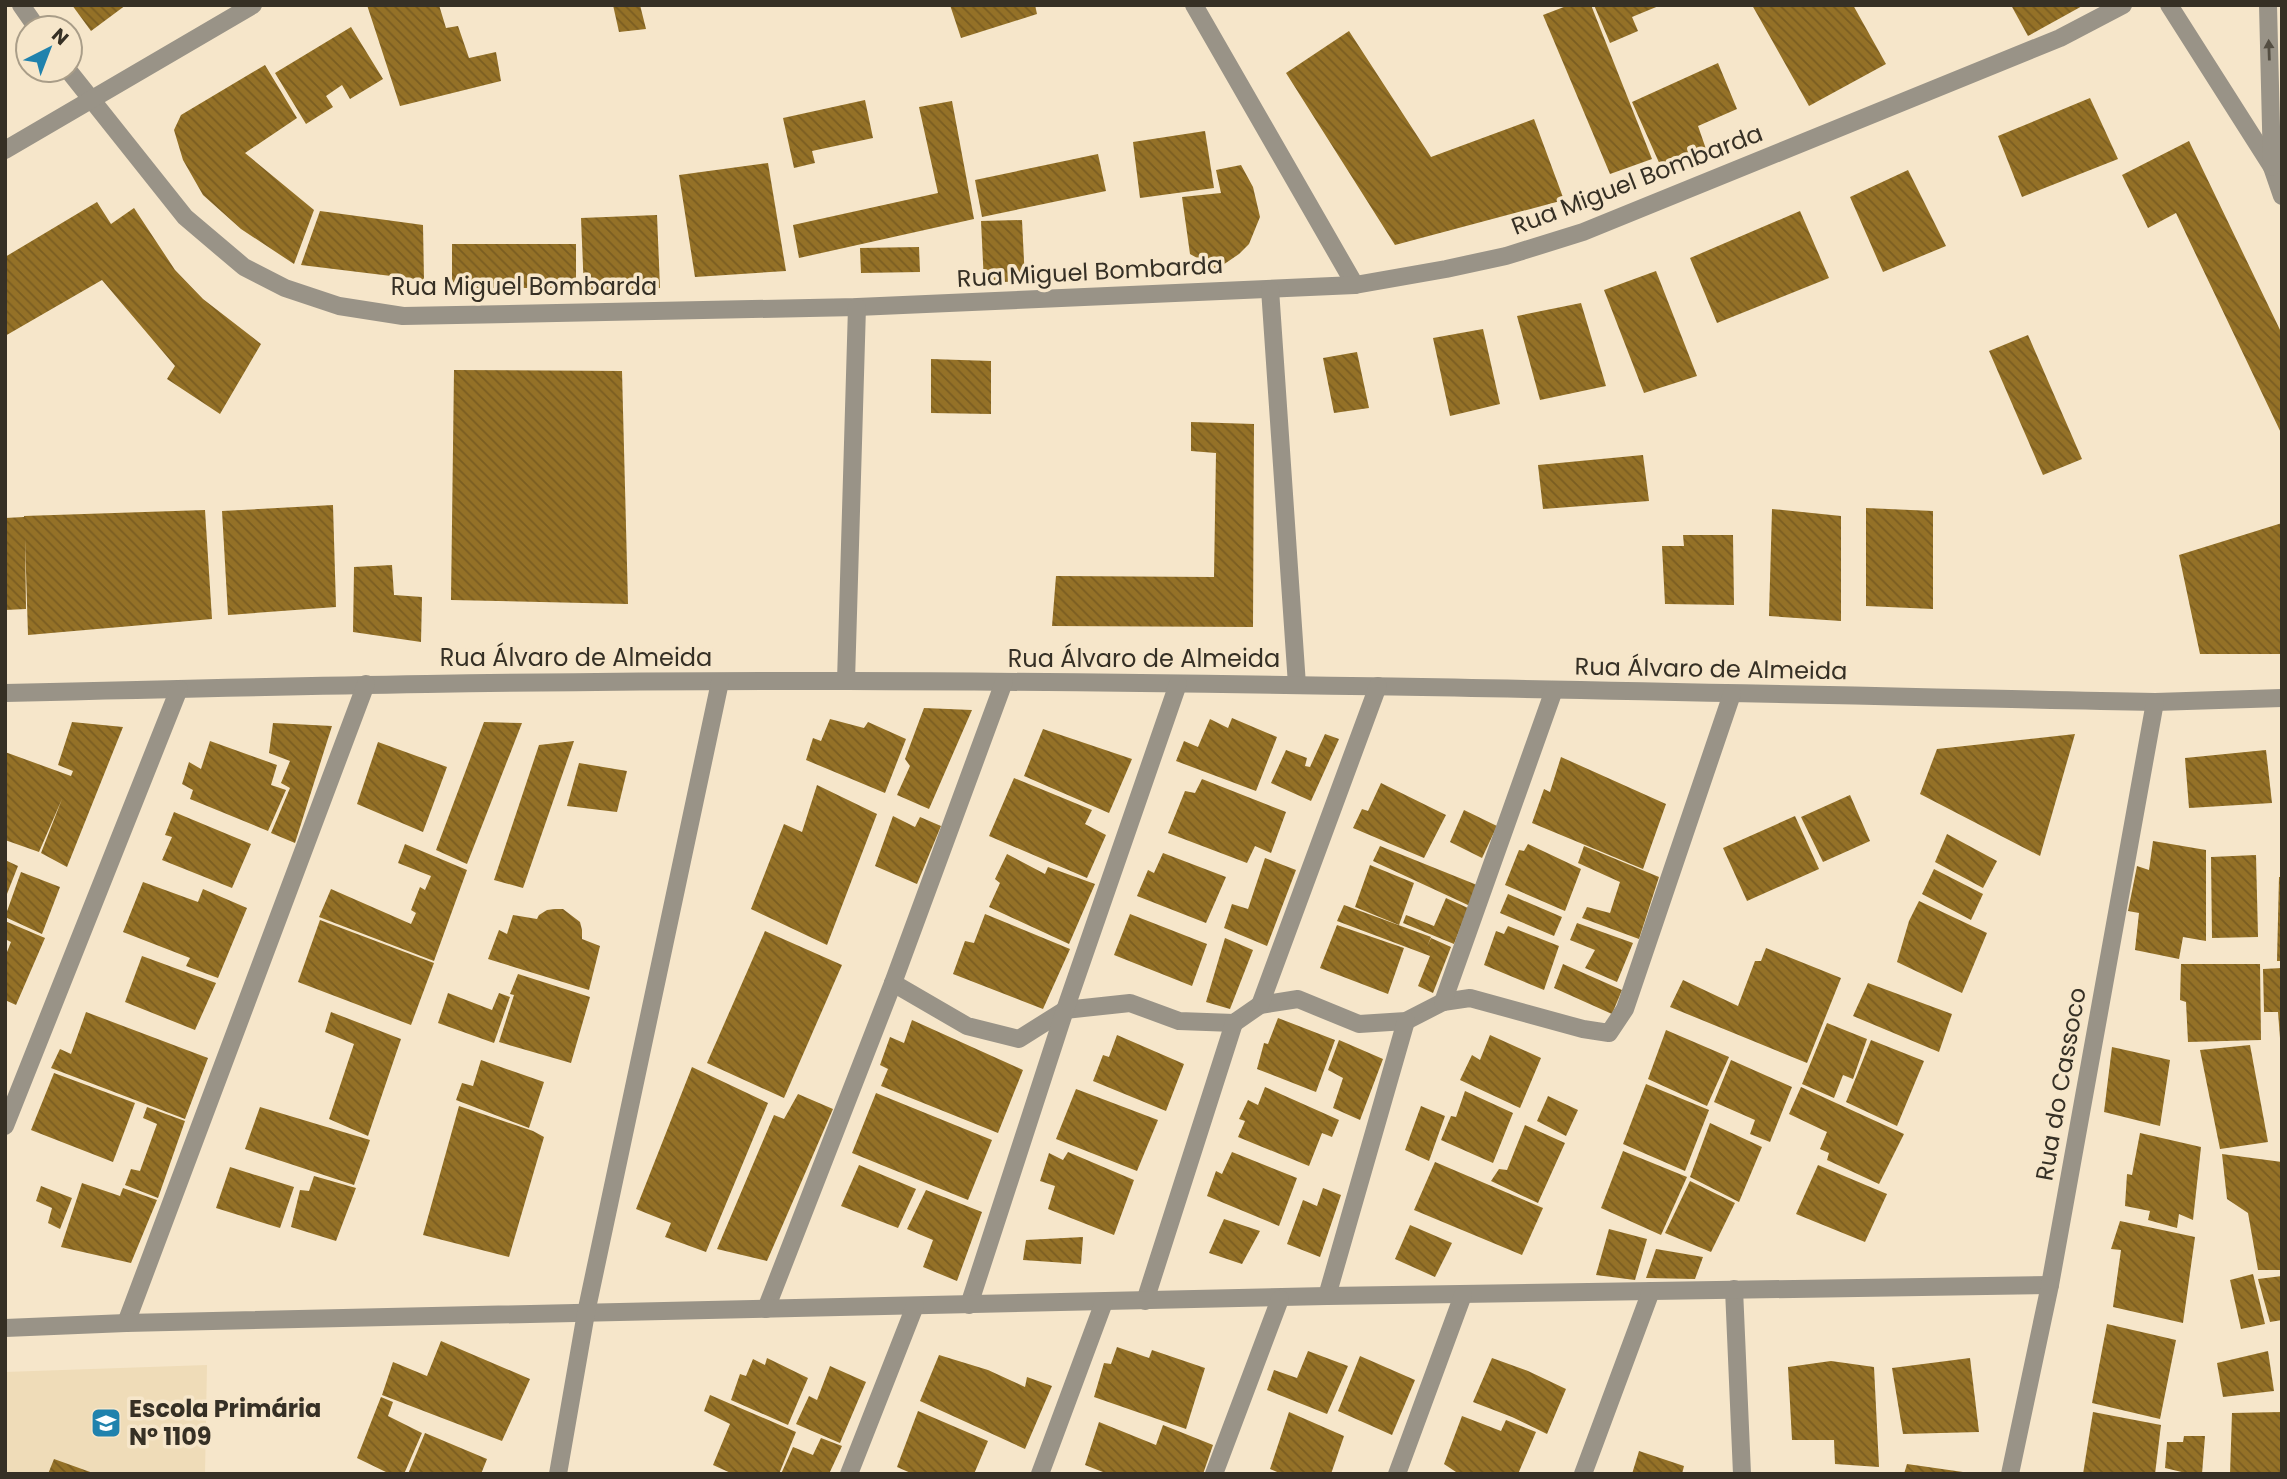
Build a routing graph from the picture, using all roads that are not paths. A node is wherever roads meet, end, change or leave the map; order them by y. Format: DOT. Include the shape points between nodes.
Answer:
graph roads {
  1 [pos="253,5"];
  2 [pos="1194,5"];
  3 [pos="2123,5"];
  4 [pos="2169,5"];
  5 [pos="2268,5"];
  6 [pos="78,84"];
  7 [pos="90,100"];
  8 [pos="5,150"];
  9 [pos="2272,167"];
  10 [pos="2282,196"];
  11 [pos="1355,285"];
  12 [pos="1269,289"];
  13 [pos="857,307"];
  14 [pos="846,681"];
  15 [pos="720,682"];
  16 [pos="1004,682"];
  17 [pos="366,684"];
  18 [pos="1178,684"];
  19 [pos="1297,685"];
  20 [pos="1378,686"];
  21 [pos="179,688"];
  22 [pos="1553,690"];
  23 [pos="5,693"];
  24 [pos="1732,694"];
  25 [pos="2282,698"];
  26 [pos="2155,702"];
  27 [pos="893,983"];
  28 [pos="1443,1002"];
  29 [pos="1260,1005"];
  30 [pos="1065,1010"];
  31 [pos="1406,1021"];
  32 [pos="1234,1023"];
  33 [pos="5,1126"];
  34 [pos="2050,1285"];
  35 [pos="1734,1289"];
  36 [pos="1651,1291"];
  37 [pos="1463,1295"];
  38 [pos="1327,1296"];
  39 [pos="1280,1299"];
  40 [pos="1145,1301"];
  41 [pos="1104,1302"];
  42 [pos="969,1305"];
  43 [pos="915,1306"];
  44 [pos="766,1309"];
  45 [pos="586,1313"];
  46 [pos="126,1323"];
  47 [pos="5,1328"];
  48 [pos="558,1474"];
  49 [pos="849,1474"];
  50 [pos="1040,1474"];
  51 [pos="1214,1474"];
  52 [pos="1396,1474"];
  53 [pos="1583,1474"];
  54 [pos="1742,1474"];
  55 [pos="2010,1474"];
  1 -- 7 [label="street"];
  2 -- 11 [label="street"];
  3 -- 11 [label="street, Rua Miguel Bombarda" via="2060,38 1583,232 1506,256"];
  4 -- 9 [label="street"];
  9 -- 5 [label="street, one-way"];
  6 -- 7 [label="street, Rua Miguel Bombarda"];
  7 -- 8 [label="street"];
  7 -- 13 [label="street, Rua Miguel Bombarda" via="185,217 218,246 244,267 285,288 339,306 403,316"];
  9 -- 10 [label="street"];
  11 -- 12 [label="street, Rua Miguel Bombarda"];
  12 -- 13 [label="street, Rua Miguel Bombarda"];
  12 -- 19 [label="street"];
  13 -- 14 [label="street"];
  14 -- 15 [label="street, Rua Álvaro de Almeida"];
  14 -- 16 [label="street, Rua Álvaro de Almeida"];
  15 -- 17 [label="street, Rua Álvaro de Almeida"];
  15 -- 45 [label="street"];
  16 -- 18 [label="street, Rua Álvaro de Almeida"];
  16 -- 27 [label="street"];
  17 -- 21 [label="street, Rua Álvaro de Almeida"];
  17 -- 46 [label="street"];
  18 -- 19 [label="street, Rua Álvaro de Almeida"];
  18 -- 30 [label="street"];
  19 -- 20 [label="street, Rua Álvaro de Almeida"];
  20 -- 22 [label="street, Rua Álvaro de Almeida"];
  20 -- 29 [label="street"];
  21 -- 23 [label="street, Rua Álvaro de Almeida"];
  21 -- 33 [label="street"];
  22 -- 24 [label="street, Rua Álvaro de Almeida"];
  22 -- 28 [label="street"];
  24 -- 26 [label="street, Rua Álvaro de Almeida"];
  24 -- 28 [label="street" via="1625,1009 1609,1033 1470,998"];
  25 -- 26 [label="street, Rua Álvaro de Almeida"];
  26 -- 34 [label="street, Rua do Cassoco"];
  27 -- 30 [label="street" via="967,1027 1019,1039"];
  27 -- 44 [label="street"];
  28 -- 31 [label="street"];
  29 -- 31 [label="street" via="1298,999 1359,1024"];
  29 -- 32 [label="street"];
  30 -- 32 [label="street" via="1130,1003 1179,1021"];
  30 -- 42 [label="street"];
  31 -- 38 [label="street"];
  32 -- 40 [label="street"];
  34 -- 35 [label="street"];
  34 -- 55 [label="street, Rua do Cassoco"];
  35 -- 36 [label="street"];
  35 -- 54 [label="street"];
  36 -- 37 [label="street"];
  36 -- 53 [label="street"];
  37 -- 38 [label="street"];
  37 -- 52 [label="street"];
  38 -- 39 [label="street"];
  39 -- 40 [label="street"];
  39 -- 51 [label="street"];
  40 -- 41 [label="street"];
  41 -- 42 [label="street"];
  41 -- 50 [label="street"];
  42 -- 43 [label="street"];
  43 -- 44 [label="street"];
  43 -- 49 [label="street"];
  44 -- 45 [label="street"];
  45 -- 46 [label="street"];
  45 -- 48 [label="street"];
  46 -- 47 [label="street"];
}
